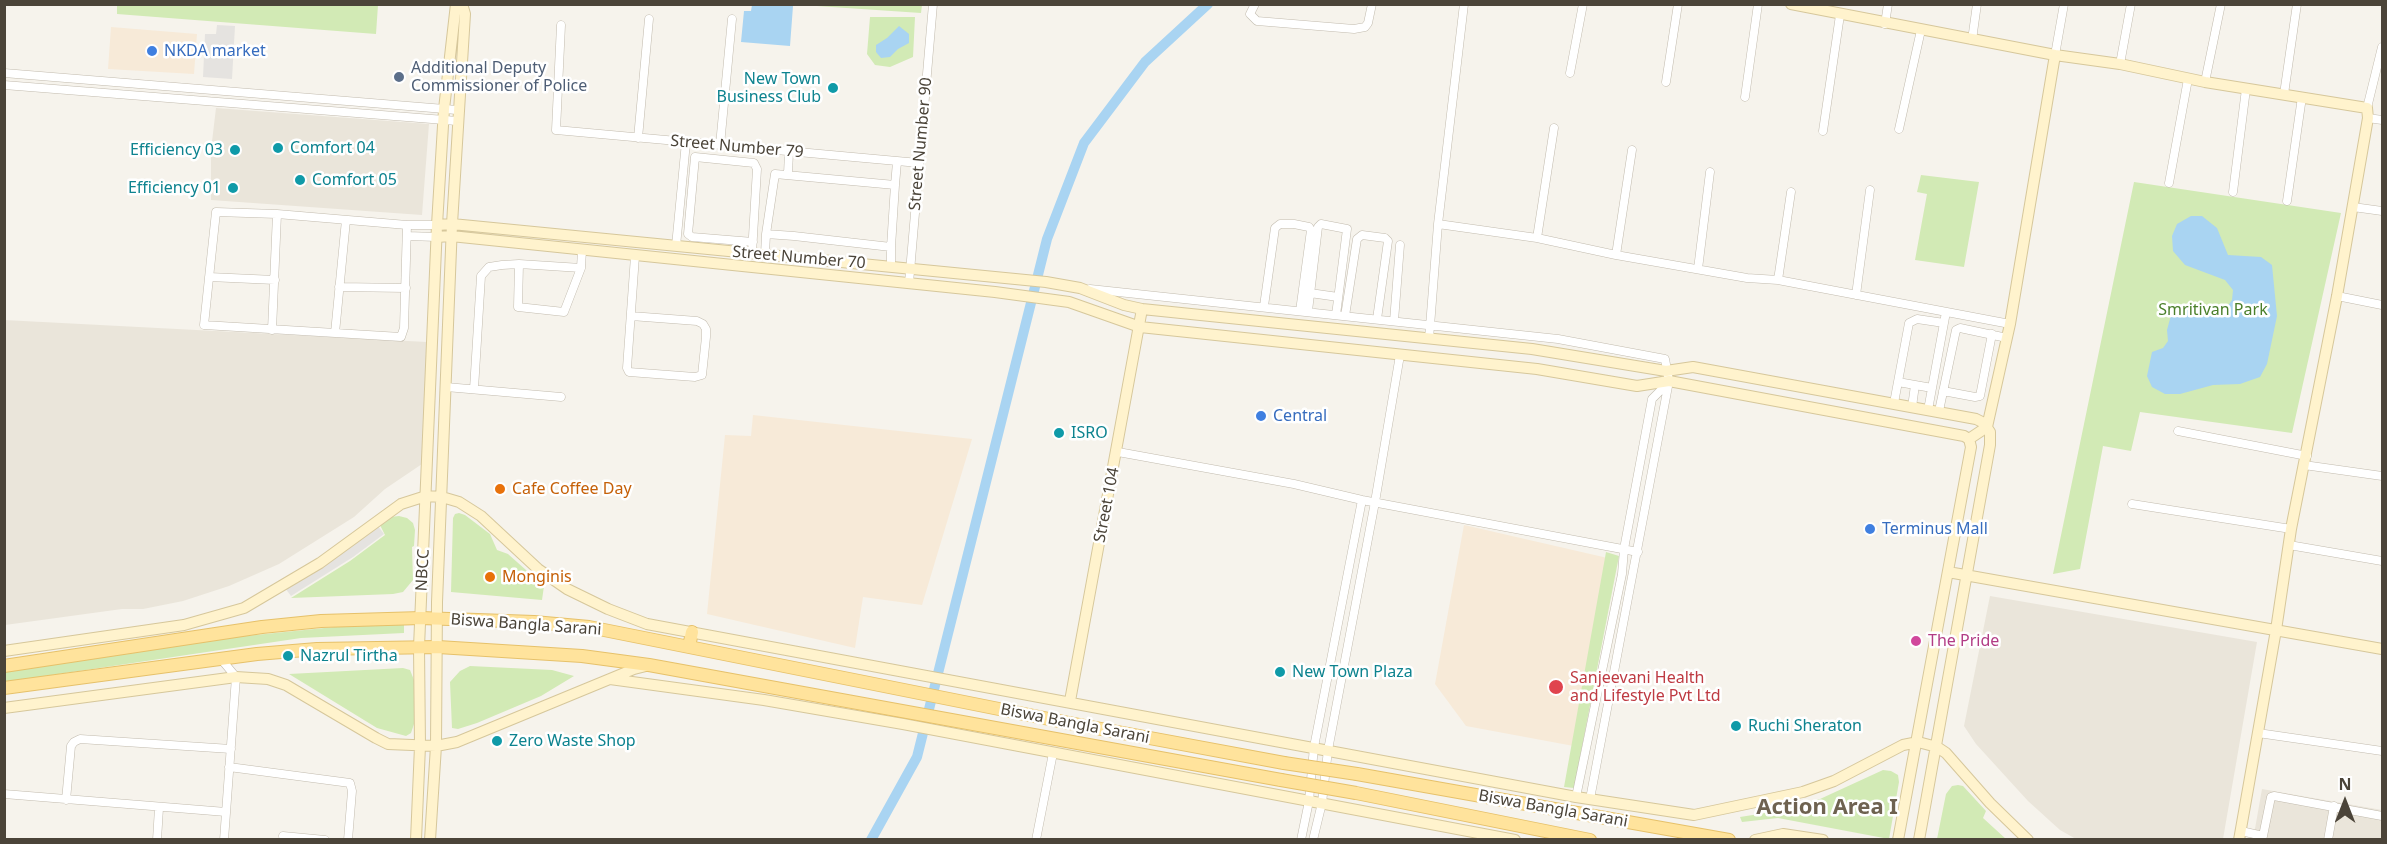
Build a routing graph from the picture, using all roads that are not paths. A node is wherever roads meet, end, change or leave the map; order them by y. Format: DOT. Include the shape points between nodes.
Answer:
graph roads {
  1 [pos="456,4"];
  2 [pos="462,4"];
  3 [pos="933,4"];
  4 [pos="1256,4"];
  5 [pos="1372,4"];
  6 [pos="1464,4"];
  7 [pos="1583,4"];
  8 [pos="1678,4"];
  9 [pos="1758,4"];
  10 [pos="1888,4"];
  11 [pos="1977,4"];
  12 [pos="2064,4"];
  13 [pos="2131,4"];
  14 [pos="2221,4"];
  15 [pos="2297,4"];
  16 [pos="1794,5"];
  17 [pos="1840,15"];
  18 [pos="649,19"];
  19 [pos="732,19"];
  20 [pos="1885,24"];
  21 [pos="561,25"];
  22 [pos="1921,30"];
  23 [pos="1972,40"];
  24 [pos="2382,49"];
  25 [pos="2055,55"];
  26 [pos="2120,64"];
  27 [pos="4,73"];
  28 [pos="1570,73"];
  29 [pos="2188,79"];
  30 [pos="1665,82"];
  31 [pos="2205,82"];
  32 [pos="4,85"];
  33 [pos="2246,88"];
  34 [pos="2284,94"];
  35 [pos="1745,97"];
  36 [pos="2302,97"];
  37 [pos="2367,113"];
  38 [pos="444,114"];
  39 [pos="457,115"];
  40 [pos="2382,120"];
  41 [pos="1554,129"];
  42 [pos="1899,129"];
  43 [pos="1823,131"];
  44 [pos="638,138"];
  45 [pos="686,142"];
  46 [pos="720,145"];
  47 [pos="1632,150"];
  48 [pos="789,152"];
  49 [pos="685,156"];
  50 [pos="695,157"];
  51 [pos="897,162"];
  52 [pos="919,164"];
  53 [pos="1710,172"];
  54 [pos="788,174"];
  55 [pos="2169,183"];
  56 [pos="895,184"];
  57 [pos="1870,190"];
  58 [pos="1791,192"];
  59 [pos="2233,192"];
  60 [pos="2287,201"];
  61 [pos="2353,207"];
  62 [pos="2382,211"];
  63 [pos="277,214"];
  64 [pos="346,220"];
  65 [pos="452,224"];
  66 [pos="1438,224"];
  67 [pos="407,225"];
  68 [pos="437,225"];
  69 [pos="766,234"];
  70 [pos="407,236"];
  71 [pos="451,236"];
  72 [pos="437,237"];
  73 [pos="1537,238"];
  74 [pos="1400,245"];
  75 [pos="676,246"];
  76 [pos="891,247"];
  77 [pos="752,248"];
  78 [pos="582,250"];
  79 [pos="765,255"];
  80 [pos="1616,255"];
  81 [pos="635,256"];
  82 [pos="519,264"];
  83 [pos="891,266"];
  84 [pos="580,268"];
  85 [pos="910,269"];
  86 [pos="1698,269"];
  87 [pos="209,277"];
  88 [pos="275,280"];
  89 [pos="1778,280"];
  90 [pos="909,283"];
  91 [pos="339,287"];
  92 [pos="406,288"];
  93 [pos="1080,288"];
  94 [pos="1310,293"];
  95 [pos="1856,295"];
  96 [pos="2337,296"];
  97 [pos="1338,297"];
  98 [pos="2382,305"];
  99 [pos="1264,306"];
  100 [pos="1143,309"];
  101 [pos="1304,311"];
  102 [pos="1946,312"];
  103 [pos="1340,315"];
  104 [pos="631,316"];
  105 [pos="1377,319"];
  106 [pos="1394,321"];
  107 [pos="1944,323"];
  108 [pos="2010,324"];
  109 [pos="1430,325"];
  110 [pos="1140,327"];
  111 [pos="272,330"];
  112 [pos="335,333"];
  113 [pos="1992,334"];
  114 [pos="2007,338"];
  115 [pos="1429,339"];
  116 [pos="1400,355"];
  117 [pos="1667,376"];
  118 [pos="1898,382"];
  119 [pos="1915,385"];
  120 [pos="446,387"];
  121 [pos="1932,388"];
  122 [pos="474,389"];
  123 [pos="1943,391"];
  124 [pos="561,398"];
  125 [pos="1894,403"];
  126 [pos="1912,407"];
  127 [pos="1934,411"];
  128 [pos="1987,427"];
  129 [pos="2178,431"];
  130 [pos="1969,439"];
  131 [pos="1118,452"];
  132 [pos="2306,461"];
  133 [pos="2382,476"];
  134 [pos="426,496"];
  135 [pos="442,496"];
  136 [pos="1362,500"];
  137 [pos="1375,502"];
  138 [pos="2132,504"];
  139 [pos="2291,529"];
  140 [pos="2289,545"];
  141 [pos="1624,549"];
  142 [pos="1638,552"];
  143 [pos="2382,561"];
  144 [pos="1948,572"];
  145 [pos="1966,576"];
  146 [pos="421,618"];
  147 [pos="437,618"];
  148 [pos="2276,630"];
  149 [pos="692,632"];
  150 [pos="419,647"];
  151 [pos="438,647"];
  152 [pos="689,647"];
  153 [pos="2382,649"];
  154 [pos="4,651"];
  155 [pos="221,659"];
  156 [pos="649,665"];
  157 [pos="4,666"];
  158 [pos="236,677"];
  159 [pos="610,679"];
  160 [pos="4,688"];
  161 [pos="1070,701"];
  162 [pos="4,708"];
  163 [pos="2258,733"];
  164 [pos="1918,742"];
  165 [pos="420,746"];
  166 [pos="436,746"];
  167 [pos="1314,747"];
  168 [pos="1937,747"];
  169 [pos="231,749"];
  170 [pos="1328,750"];
  171 [pos="2382,752"];
  172 [pos="1053,753"];
  173 [pos="229,767"];
  174 [pos="4,794"];
  175 [pos="1576,796"];
  176 [pos="1590,799"];
  177 [pos="66,800"];
  178 [pos="1308,801"];
  179 [pos="1322,803"];
  180 [pos="2334,807"];
  181 [pos="159,808"];
  182 [pos="226,812"];
  183 [pos="2382,816"];
  184 [pos="2240,835"];
  185 [pos="283,836"];
  186 [pos="2262,838"];
  187 [pos="157,840"];
  188 [pos="224,840"];
  189 [pos="325,840"];
  190 [pos="348,840"];
  191 [pos="416,840"];
  192 [pos="430,840"];
  193 [pos="1036,840"];
  194 [pos="1301,840"];
  195 [pos="1314,840"];
  196 [pos="1515,840"];
  197 [pos="1590,840"];
  198 [pos="1729,840"];
  199 [pos="1755,840"];
  200 [pos="1823,840"];
  201 [pos="1898,840"];
  202 [pos="1919,840"];
  203 [pos="2028,840"];
  204 [pos="2328,840"];
  1 -- 38 [label="street, NBCC"];
  2 -- 39 [label="street" via="465,14"];
  3 -- 52 [label="street, Street Number 90"];
  4 -- 5 [label="street" via="1250,14 1257,21 1354,29 1368,23"];
  6 -- 66 [label="street"];
  7 -- 28 [label="street"];
  8 -- 30 [label="street"];
  9 -- 35 [label="street"];
  10 -- 20 [label="street"];
  11 -- 23 [label="street"];
  12 -- 25 [label="street"];
  13 -- 26 [label="street"];
  14 -- 31 [label="street"];
  15 -- 34 [label="street"];
  16 -- 17 [label="street"];
  17 -- 20 [label="street"];
  17 -- 43 [label="street"];
  18 -- 44 [label="street"];
  19 -- 46 [label="street"];
  20 -- 22 [label="street"];
  21 -- 44 [label="street, Street Number 79" via="556,130"];
  22 -- 23 [label="street"];
  22 -- 42 [label="street"];
  23 -- 25 [label="street"];
  24 -- 37 [label="street"];
  25 -- 26 [label="street"];
  25 -- 108 [label="street"];
  26 -- 29 [label="street"];
  27 -- 38 [label="street"];
  29 -- 31 [label="street"];
  29 -- 55 [label="street"];
  31 -- 33 [label="street"];
  32 -- 38 [label="street"];
  33 -- 34 [label="street"];
  33 -- 59 [label="street"];
  34 -- 36 [label="street"];
  36 -- 37 [label="street"];
  36 -- 60 [label="street"];
  37 -- 40 [label="street"];
  37 -- 61 [label="street"];
  38 -- 39 [label="street"];
  38 -- 68 [label="street, NBCC"];
  39 -- 65 [label="street"];
  41 -- 73 [label="street"];
  44 -- 45 [label="street, Street Number 79"];
  45 -- 46 [label="street, Street Number 79"];
  45 -- 49 [label="street"];
  46 -- 48 [label="street, Street Number 79"];
  47 -- 80 [label="street"];
  48 -- 51 [label="street, Street Number 79"];
  48 -- 54 [label="street"];
  49 -- 50 [label="street"];
  49 -- 75 [label="street"];
  50 -- 77 [label="street" via="688,234"];
  50 -- 77 [label="street" via="754,164 757,170"];
  51 -- 52 [label="street, Street Number 79"];
  51 -- 56 [label="street"];
  52 -- 85 [label="street, Street Number 90"];
  53 -- 86 [label="street"];
  54 -- 56 [label="street"];
  54 -- 69 [label="street" via="775,174"];
  56 -- 76 [label="street"];
  57 -- 95 [label="street"];
  58 -- 89 [label="street"];
  61 -- 62 [label="street"];
  61 -- 96 [label="street"];
  63 -- 64 [label="street"];
  63 -- 87 [label="street" via="215,212"];
  63 -- 88 [label="street"];
  64 -- 67 [label="street"];
  64 -- 91 [label="street"];
  65 -- 68 [label="street, Street Number 70"];
  65 -- 71 [label="street"];
  65 -- 75 [label="street, Street Number 70"];
  66 -- 73 [label="street"];
  66 -- 109 [label="street"];
  67 -- 68 [label="street"];
  67 -- 70 [label="street"];
  68 -- 72 [label="street, NBCC"];
  69 -- 76 [label="street"];
  69 -- 79 [label="street"];
  70 -- 72 [label="street"];
  70 -- 92 [label="street"];
  71 -- 72 [label="street, Street Number 70"];
  71 -- 78 [label="street, Street Number 70"];
  71 -- 120 [label="street"];
  72 -- 134 [label="street, NBCC"];
  73 -- 80 [label="street"];
  74 -- 106 [label="street"];
  75 -- 77 [label="street, Street Number 70"];
  76 -- 83 [label="street"];
  77 -- 79 [label="street, Street Number 70"];
  78 -- 81 [label="street, Street Number 70"];
  78 -- 84 [label="street"];
  79 -- 83 [label="street, Street Number 70"];
  80 -- 86 [label="street"];
  81 -- 90 [label="street, Street Number 70"];
  81 -- 104 [label="street"];
  82 -- 84 [label="street"];
  82 -- 84 [label="street" via="518,307 564,312"];
  82 -- 122 [label="street" via="489,267 481,276"];
  83 -- 85 [label="street, Street Number 70"];
  85 -- 90 [label="street, Street Number 90"];
  85 -- 93 [label="street, Street Number 70"];
  86 -- 89 [label="street"];
  87 -- 88 [label="street"];
  87 -- 111 [label="street" via="204,325"];
  88 -- 111 [label="street"];
  89 -- 95 [label="street"];
  90 -- 110 [label="street, Street Number 70" via="1069,302"];
  91 -- 92 [label="street"];
  91 -- 112 [label="street"];
  92 -- 112 [label="street" via="401,337"];
  93 -- 99 [label="street"];
  93 -- 100 [label="street, Street Number 70"];
  94 -- 97 [label="street"];
  94 -- 97 [label="street" via="1318,227 1335,226 1347,231"];
  94 -- 101 [label="street"];
  95 -- 102 [label="street"];
  96 -- 98 [label="street"];
  96 -- 132 [label="street"];
  97 -- 103 [label="street"];
  99 -- 101 [label="street"];
  99 -- 101 [label="street" via="1275,228 1294,224 1311,230"];
  100 -- 110 [label="street, Street 104"];
  100 -- 115 [label="street, Street Number 70"];
  101 -- 103 [label="street"];
  102 -- 107 [label="street"];
  102 -- 108 [label="street"];
  103 -- 105 [label="street"];
  103 -- 105 [label="street" via="1357,239 1362,235 1388,241"];
  104 -- 104 [label="street" via="628,372 702,375 706,337 703,324"];
  105 -- 106 [label="street"];
  106 -- 109 [label="street"];
  107 -- 118 [label="street" via="1917,319 1910,323"];
  107 -- 121 [label="street"];
  108 -- 114 [label="street"];
  109 -- 115 [label="street"];
  109 -- 117 [label="street" via="1558,339 1665,359"];
  110 -- 116 [label="street, Street Number 70"];
  110 -- 131 [label="street, Street 104"];
  111 -- 112 [label="street"];
  113 -- 114 [label="street"];
  113 -- 123 [label="street" via="1956,330"];
  113 -- 123 [label="street" via="1980,396"];
  114 -- 128 [label="street"];
  115 -- 117 [label="street, Street Number 70" via="1532,349"];
  116 -- 117 [label="street, Street Number 70" via="1537,369 1637,386"];
  116 -- 137 [label="street"];
  117 -- 125 [label="street" via="1693,367"];
  117 -- 130 [label="street"];
  117 -- 141 [label="street" via="1652,399"];
  117 -- 142 [label="street"];
  118 -- 119 [label="street"];
  118 -- 125 [label="street"];
  119 -- 121 [label="street"];
  119 -- 126 [label="street"];
  120 -- 122 [label="street"];
  120 -- 135 [label="street"];
  121 -- 127 [label="street"];
  122 -- 124 [label="street"];
  123 -- 127 [label="street"];
  125 -- 126 [label="street"];
  126 -- 127 [label="street"];
  127 -- 128 [label="street" via="1976,418"];
  128 -- 130 [label="street"];
  128 -- 145 [label="street" via="1990,445"];
  129 -- 132 [label="street"];
  130 -- 144 [label="street" via="1971,447"];
  131 -- 136 [label="street"];
  131 -- 161 [label="street, Street 104"];
  132 -- 133 [label="street"];
  132 -- 139 [label="street"];
  134 -- 135 [label="street"];
  134 -- 146 [label="street, NBCC"];
  134 -- 154 [label="street" via="393,509 320,562 244,608 184,625"];
  135 -- 147 [label="street"];
  135 -- 149 [label="street" via="482,516 538,570 576,594 638,621"];
  136 -- 137 [label="street"];
  136 -- 167 [label="street"];
  137 -- 141 [label="street"];
  137 -- 170 [label="street"];
  138 -- 139 [label="street"];
  139 -- 140 [label="street"];
  140 -- 143 [label="street"];
  140 -- 148 [label="street"];
  141 -- 142 [label="street"];
  141 -- 175 [label="street"];
  142 -- 176 [label="street"];
  144 -- 145 [label="street"];
  144 -- 164 [label="street"];
  145 -- 148 [label="street"];
  145 -- 168 [label="street"];
  146 -- 147 [label="main road, Biswa Bangla Sarani"];
  146 -- 150 [label="street, NBCC"];
  146 -- 157 [label="main road, Biswa Bangla Sarani" via="262,627"];
  147 -- 151 [label="street"];
  147 -- 152 [label="main road, Biswa Bangla Sarani" via="589,627"];
  148 -- 153 [label="street"];
  148 -- 163 [label="street"];
  149 -- 152 [label="main road"];
  149 -- 161 [label="street"];
  150 -- 151 [label="main road, Biswa Bangla Sarani"];
  150 -- 155 [label="main road, Biswa Bangla Sarani" via="317,649"];
  150 -- 165 [label="street, NBCC"];
  151 -- 156 [label="main road, Biswa Bangla Sarani" via="582,656"];
  151 -- 166 [label="street"];
  152 -- 198 [label="main road, Biswa Bangla Sarani, bridge" via="1284,763"];
  155 -- 158 [label="street"];
  155 -- 160 [label="main road, Biswa Bangla Sarani"];
  156 -- 159 [label="street"];
  156 -- 197 [label="main road, Biswa Bangla Sarani, bridge" via="1356,793"];
  158 -- 162 [label="street"];
  158 -- 165 [label="street" via="286,685 388,744"];
  158 -- 169 [label="street"];
  159 -- 166 [label="street" via="456,742"];
  159 -- 172 [label="street" via="764,700"];
  161 -- 167 [label="street"];
  163 -- 171 [label="street"];
  163 -- 184 [label="street"];
  164 -- 168 [label="street"];
  164 -- 176 [label="street" via="1894,749 1812,789 1701,815"];
  164 -- 201 [label="street"];
  165 -- 166 [label="street"];
  165 -- 191 [label="street, NBCC"];
  166 -- 192 [label="street"];
  167 -- 170 [label="street"];
  167 -- 178 [label="street"];
  168 -- 202 [label="street"];
  168 -- 203 [label="street"];
  169 -- 173 [label="street"];
  169 -- 177 [label="street" via="80,740 71,746"];
  170 -- 175 [label="street"];
  170 -- 179 [label="street"];
  172 -- 178 [label="street"];
  172 -- 193 [label="street"];
  173 -- 182 [label="street"];
  173 -- 190 [label="street" via="350,783"];
  174 -- 177 [label="street"];
  175 -- 176 [label="street"];
  177 -- 181 [label="street"];
  178 -- 179 [label="street"];
  178 -- 194 [label="street"];
  179 -- 195 [label="street"];
  179 -- 196 [label="street"];
  180 -- 183 [label="street"];
  180 -- 186 [label="street" via="2271,797"];
  180 -- 204 [label="street"];
  181 -- 182 [label="street"];
  181 -- 187 [label="street"];
  182 -- 188 [label="street"];
  184 -- 186 [label="street"];
  185 -- 189 [label="street"];
  199 -- 200 [label="street" via="1783,834"];
}
